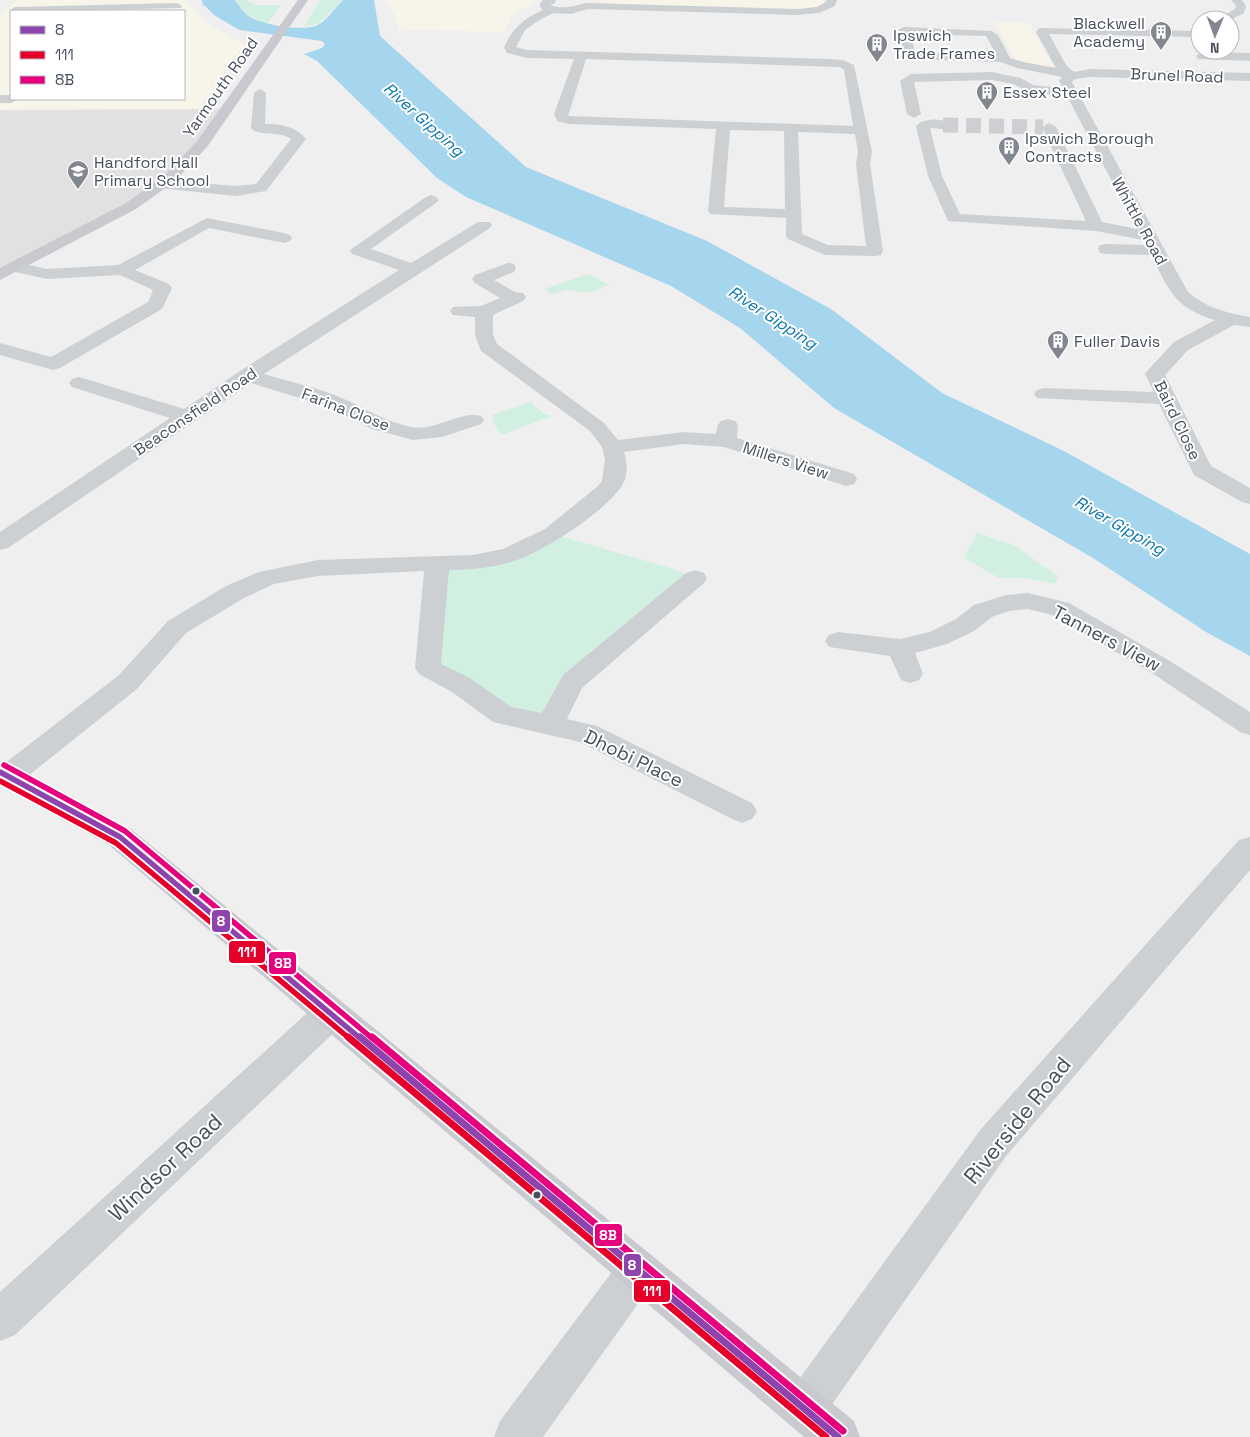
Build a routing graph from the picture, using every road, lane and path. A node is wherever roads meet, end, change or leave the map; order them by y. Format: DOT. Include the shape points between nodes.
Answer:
graph roads {
  1 [pos="25,0"];
  2 [pos="303,0"];
  3 [pos="787,0"];
  4 [pos="832,0"];
  5 [pos="152,3"];
  6 [pos="582,3"];
  7 [pos="553,5"];
  8 [pos="177,6"];
  9 [pos="16,10"];
  10 [pos="63,10"];
  11 [pos="804,12"];
  12 [pos="1190,33"];
  13 [pos="581,56"];
  14 [pos="1002,58"];
  15 [pos="1203,60"];
  16 [pos="1209,60"];
  17 [pos="1165,74"];
  18 [pos="1072,76"];
  19 [pos="1250,76"];
  20 [pos="1030,88"];
  21 [pos="260,93"];
  22 [pos="1070,93"];
  23 [pos="1037,103"];
  24 [pos="914,114"];
  25 [pos="943,125"];
  26 [pos="723,126"];
  27 [pos="791,128"];
  28 [pos="1089,128"];
  29 [pos="861,130"];
  30 [pos="163,185"];
  31 [pos="431,200"];
  32 [pos="794,214"];
  33 [pos="484,226"];
  34 [pos="1096,226"];
  35 [pos="284,238"];
  36 [pos="1152,243"];
  37 [pos="1106,249"];
  38 [pos="17,267"];
  39 [pos="508,268"];
  40 [pos="411,269"];
  41 [pos="122,270"];
  42 [pos="0,275"];
  43 [pos="459,311"];
  44 [pos="484,312"];
  45 [pos="1240,320"];
  46 [pos="1199,336"];
  47 [pos="1234,339"];
  48 [pos="0,349"];
  49 [pos="247,375"];
  50 [pos="79,384"];
  51 [pos="1044,394"];
  52 [pos="1167,398"];
  53 [pos="187,417"];
  54 [pos="474,420"];
  55 [pos="612,447"];
  56 [pos="846,479"];
  57 [pos="1250,497"];
  58 [pos="0,543"];
  59 [pos="437,565"];
  60 [pos="695,578"];
  61 [pos="838,641"];
  62 [pos="900,648"];
  63 [pos="910,674"];
  64 [pos="1250,725"];
  65 [pos="549,726"];
  66 [pos="4,774"];
  67 [pos="742,811"];
  68 [pos="1250,849"];
  69 [pos="330,1014"];
  70 [pos="638,1270"];
  71 [pos="0,1320"];
  72 [pos="804,1408"];
  73 [pos="516,1437"];
  74 [pos="838,1437"];
  1 -- 9 [label="street"];
  2 -- 30 [label="main road, Yarmouth Road" via="202,144"];
  3 -- 11 [label="street"];
  4 -- 11 [label="street" via="826,7"];
  5 -- 8 [label="street"];
  5 -- 10 [label="street"];
  6 -- 7 [label="street" via="574,10"];
  6 -- 11 [label="street"];
  7 -- 13 [label="street" via="521,26 510,49 522,54"];
  12 -- 18 [label="street" via="1043,30 1061,68"];
  13 -- 26 [label="street" via="561,114 565,119"];
  13 -- 29 [label="street" via="843,64 850,68"];
  14 -- 14 [label="street" via="992,35 988,33 903,27 911,59"];
  14 -- 18 [label="street" via="1021,66"];
  15 -- 17 [label="street" via="1202,69"];
  16 -- 19 [label="street" via="1222,68"];
  17 -- 18 [label="street, Brunel Road" via="1104,72"];
  17 -- 19 [label="street, Brunel Road"];
  18 -- 22 [label="street" via="1065,81"];
  20 -- 22 [label="street"];
  20 -- 23 [label="street"];
  20 -- 24 [label="street" via="1017,81 987,76 911,78 906,82"];
  21 -- 30 [label="street" via="258,128 279,128 293,132 299,139 261,188 236,191"];
  22 -- 28 [label="street, Whittle Road"];
  25 -- 34 [label="street" via="923,126 935,176 954,218"];
  26 -- 27 [label="street"];
  26 -- 32 [label="street" via="716,211"];
  27 -- 29 [label="street"];
  27 -- 32 [label="street"];
  28 -- 34 [label="street" via="1046,127"];
  28 -- 36 [label="street, Whittle Road"];
  29 -- 32 [label="street" via="875,252 825,250 794,236"];
  30 -- 38 [label="main road, Yarmouth Road" via="131,206"];
  31 -- 40 [label="street" via="358,250"];
  33 -- 40 [label="street, Beaconsfield Road"];
  34 -- 36 [label="street"];
  35 -- 41 [label="street" via="207,223"];
  36 -- 37 [label="street"];
  36 -- 45 [label="street, Whittle Road" via="1185,299 1202,310"];
  38 -- 41 [label="street" via="47,274"];
  38 -- 42 [label="main road, Yarmouth Road"];
  39 -- 44 [label="street" via="481,279 515,298"];
  40 -- 49 [label="street, Beaconsfield Road"];
  41 -- 48 [label="street" via="163,288 156,305 53,364"];
  43 -- 44 [label="street"];
  44 -- 55 [label="street" via="484,335 488,347 597,427"];
  45 -- 46 [label="street, Baird Close"];
  46 -- 47 [label="street"];
  46 -- 52 [label="street, Baird Close" via="1181,346 1155,374"];
  49 -- 53 [label="street, Beaconsfield Road"];
  49 -- 54 [label="street, Farina Close" via="336,403 410,441"];
  50 -- 53 [label="street"];
  51 -- 52 [label="street"];
  52 -- 57 [label="street, Baird Close" via="1202,470"];
  53 -- 58 [label="street, Beaconsfield Road"];
  55 -- 56 [label="street, Millers View" via="727,433"];
  55 -- 59 [label="street" via="616,470 606,491 553,534 509,555"];
  59 -- 65 [label="street, Dhobi Place" via="428,668 461,685 503,716"];
  59 -- 66 [label="street" via="318,568 268,577 235,592 177,627 128,682"];
  60 -- 65 [label="street" via="572,682"];
  61 -- 62 [label="street, Tanners View"];
  62 -- 63 [label="street"];
  62 -- 64 [label="street, Tanners View" via="938,638 965,625 983,611 1006,603 1028,601 1060,609 1161,667"];
  65 -- 67 [label="street, Dhobi Place" via="587,732"];
  66 -- 69 [label="main road" via="120,837"];
  68 -- 72 [label="street, Riverside Road" via="994,1142"];
  69 -- 70 [label="main road"];
  69 -- 71 [label="street, Windsor Road"];
  70 -- 72 [label="main road"];
  70 -- 73 [label="street"];
  72 -- 74 [label="main road"];
}
